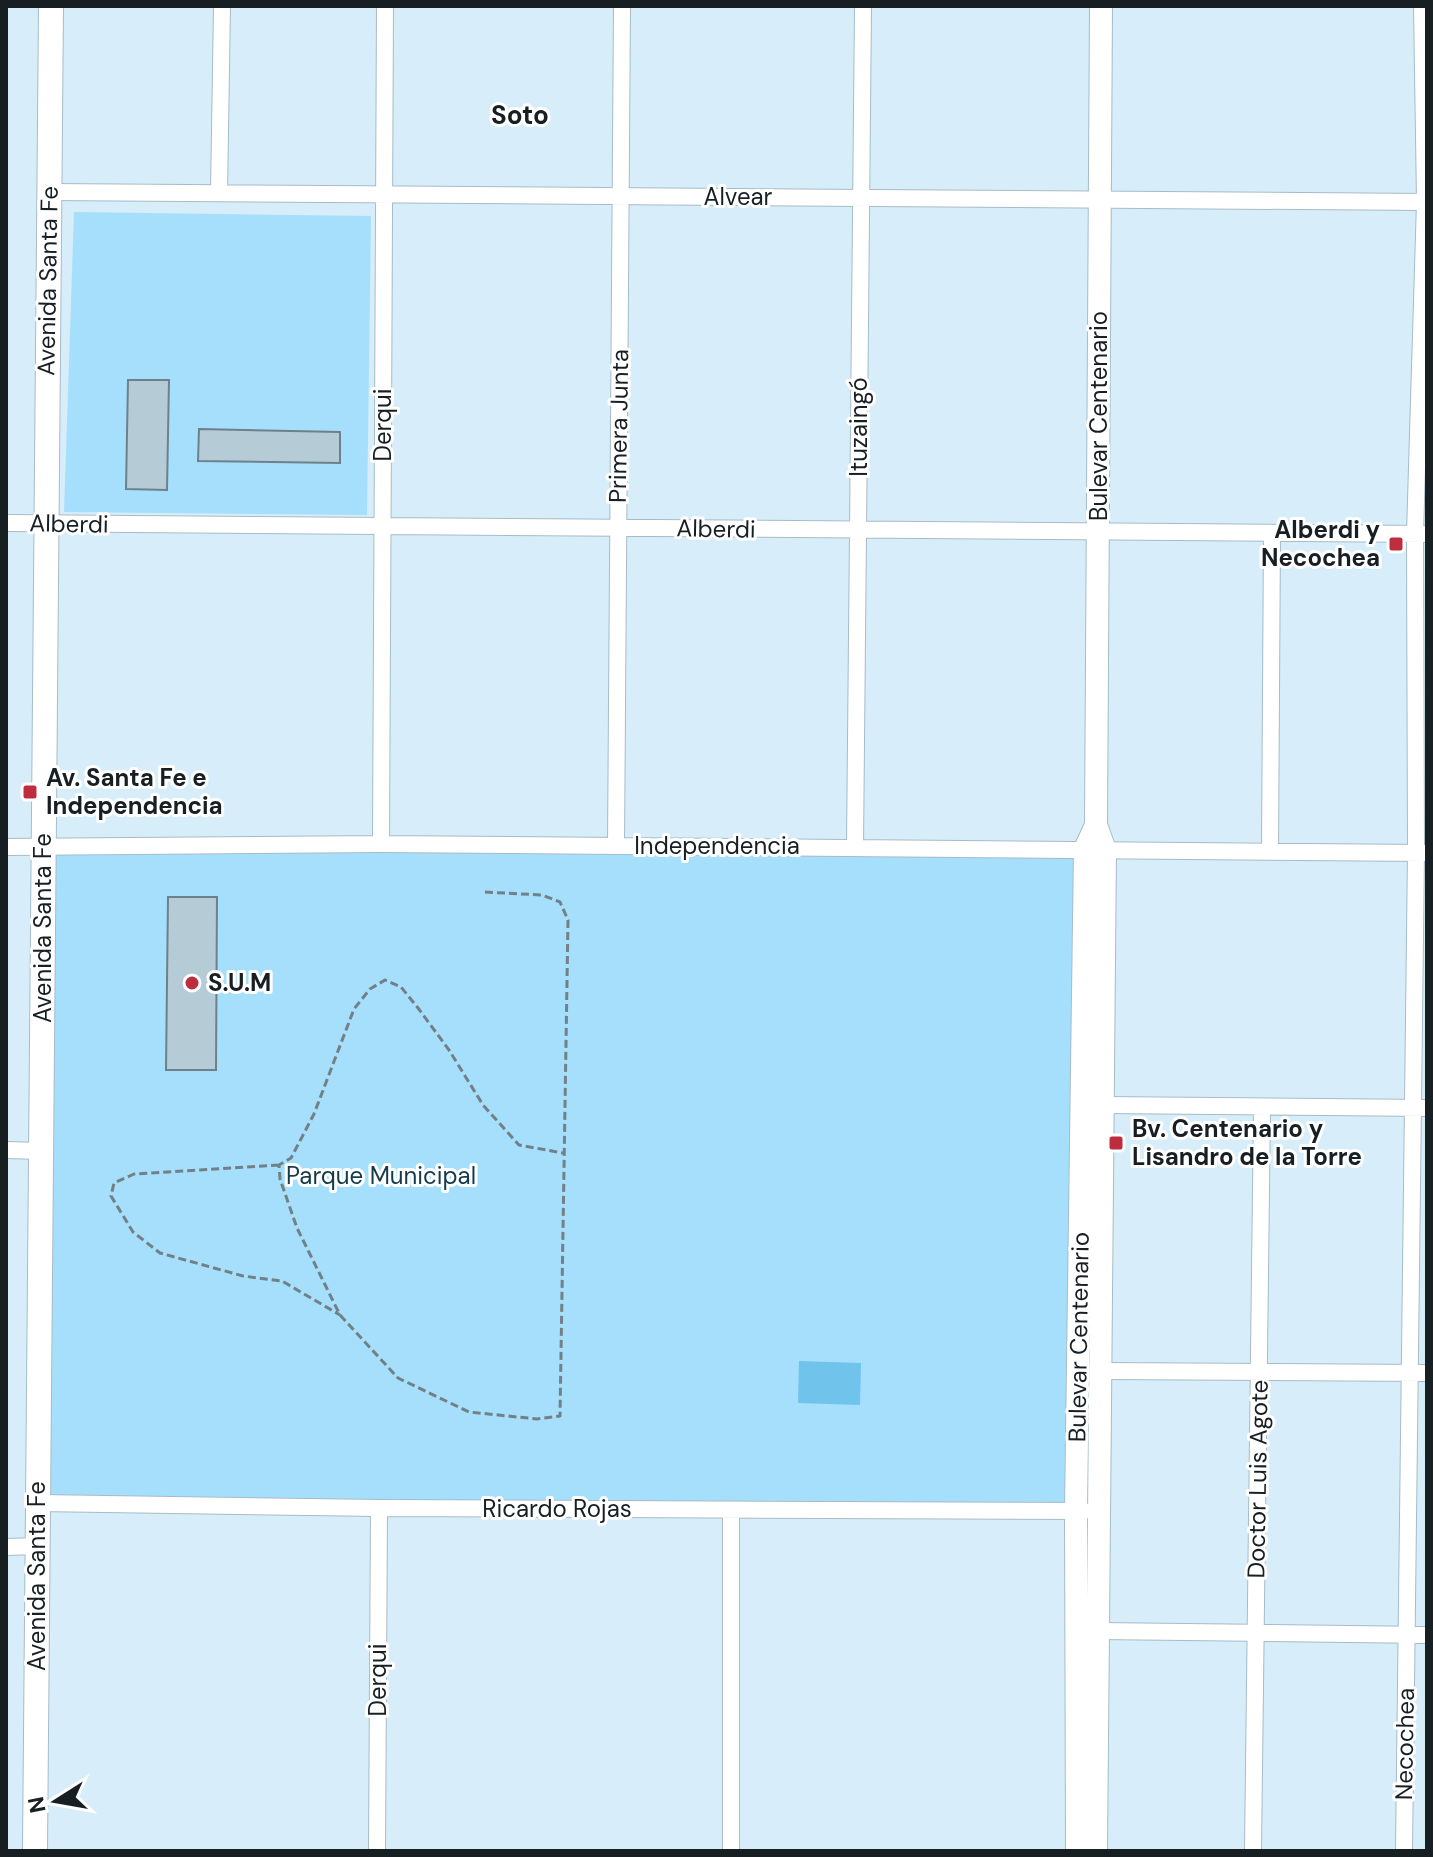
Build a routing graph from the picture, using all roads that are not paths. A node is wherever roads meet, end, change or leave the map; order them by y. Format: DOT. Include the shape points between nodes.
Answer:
graph roads {
  1 [pos="51,6"];
  2 [pos="222,6"];
  3 [pos="385,6"];
  4 [pos="622,6"];
  5 [pos="863,6"];
  6 [pos="1101,6"];
  7 [pos="1422,6"];
  8 [pos="49,192"];
  9 [pos="219,193"];
  10 [pos="384,194"];
  11 [pos="622,196"];
  12 [pos="861,198"];
  13 [pos="1100,199"];
  14 [pos="1426,202"];
  15 [pos="6,523"];
  16 [pos="46,524"];
  17 [pos="383,526"];
  18 [pos="617,529"];
  19 [pos="859,531"];
  20 [pos="1098,533"];
  21 [pos="1272,534"];
  22 [pos="1421,534"];
  23 [pos="381,844"];
  24 [pos="616,846"];
  25 [pos="6,847"];
  26 [pos="43,847"];
  27 [pos="855,847"];
  28 [pos="1095,850"];
  29 [pos="1270,851"];
  30 [pos="1421,853"];
  31 [pos="1103,1105"];
  32 [pos="1262,1107"];
  33 [pos="1420,1108"];
  34 [pos="6,1150"];
  35 [pos="41,1151"];
  36 [pos="1100,1371"];
  37 [pos="1259,1372"];
  38 [pos="1409,1373"];
  39 [pos="1427,1373"];
  40 [pos="38,1503"];
  41 [pos="379,1508"];
  42 [pos="731,1510"];
  43 [pos="1076,1510"];
  44 [pos="1099,1512"];
  45 [pos="38,1546"];
  46 [pos="6,1547"];
  47 [pos="1098,1631"];
  48 [pos="1256,1633"];
  49 [pos="1406,1635"];
  50 [pos="1427,1635"];
  51 [pos="35,1851"];
  52 [pos="377,1851"];
  53 [pos="731,1851"];
  54 [pos="1077,1851"];
  55 [pos="1096,1851"];
  56 [pos="1253,1851"];
  57 [pos="1404,1851"];
  1 -- 8 [label="main road, Avenida Santa Fe"];
  2 -- 9 [label="street"];
  3 -- 10 [label="street, Derqui"];
  4 -- 11 [label="street, Primera Junta"];
  5 -- 12 [label="street, Ituzaingó"];
  6 -- 13 [label="main road, Bulevar Centenario"];
  7 -- 14 [label="street, Necochea"];
  8 -- 9 [label="street, Alvear"];
  8 -- 16 [label="main road, Avenida Santa Fe"];
  9 -- 10 [label="street, Alvear"];
  10 -- 11 [label="street, Alvear"];
  10 -- 17 [label="street, Derqui"];
  11 -- 12 [label="street, Alvear"];
  11 -- 18 [label="street, Primera Junta"];
  12 -- 13 [label="street, Alvear"];
  12 -- 19 [label="street, Ituzaingó"];
  13 -- 14 [label="street, Alvear"];
  13 -- 20 [label="main road, Bulevar Centenario"];
  14 -- 22 [label="street, Necochea"];
  15 -- 16 [label="street, Alberdi"];
  16 -- 17 [label="street, Alberdi"];
  16 -- 26 [label="main road, Avenida Santa Fe"];
  17 -- 18 [label="street, Alberdi"];
  17 -- 23 [label="street, Derqui"];
  18 -- 19 [label="street, Alberdi"];
  18 -- 24 [label="street, Primera Junta"];
  19 -- 20 [label="street, Alberdi"];
  19 -- 27 [label="street, Ituzaingó"];
  20 -- 21 [label="street, Alberdi"];
  20 -- 28 [label="main road, Bulevar Centenario"];
  21 -- 22 [label="street, Alberdi"];
  21 -- 29 [label="street"];
  22 -- 30 [label="street, Necochea"];
  23 -- 24 [label="street, Independencia"];
  23 -- 26 [label="street, Independencia"];
  24 -- 27 [label="street, Independencia"];
  25 -- 26 [label="street, Independencia"];
  26 -- 35 [label="main road, Avenida Santa Fe"];
  27 -- 28 [label="street, Independencia"];
  28 -- 29 [label="street, Independencia"];
  28 -- 31 [label="main road, Bulevar Centenario"];
  28 -- 43 [label="main road, Bulevar Centenario"];
  29 -- 30 [label="street, Independencia"];
  30 -- 33 [label="street, Necochea"];
  31 -- 32 [label="street"];
  31 -- 36 [label="main road, Bulevar Centenario"];
  32 -- 33 [label="street"];
  32 -- 37 [label="street, Doctor Luis Agote"];
  33 -- 38 [label="street, Necochea"];
  34 -- 35 [label="street"];
  35 -- 40 [label="main road, Avenida Santa Fe"];
  36 -- 37 [label="street"];
  36 -- 44 [label="main road, Bulevar Centenario"];
  37 -- 38 [label="street"];
  37 -- 48 [label="street, Doctor Luis Agote"];
  38 -- 39 [label="street"];
  38 -- 49 [label="street, Necochea"];
  40 -- 41 [label="street, Ricardo Rojas"];
  40 -- 45 [label="main road, Avenida Santa Fe"];
  41 -- 42 [label="street, Ricardo Rojas"];
  41 -- 52 [label="street, Derqui"];
  42 -- 43 [label="street, Ricardo Rojas"];
  42 -- 53 [label="street"];
  43 -- 44 [label="street, Ricardo Rojas"];
  43 -- 54 [label="main road, Bulevar Centenario"];
  44 -- 47 [label="main road, Bulevar Centenario"];
  45 -- 46 [label="street"];
  45 -- 51 [label="main road, Avenida Santa Fe"];
  47 -- 48 [label="street"];
  47 -- 55 [label="main road, Bulevar Centenario"];
  48 -- 49 [label="street"];
  48 -- 56 [label="street, Doctor Luis Agote"];
  49 -- 50 [label="street"];
  49 -- 57 [label="street, Necochea"];
}
